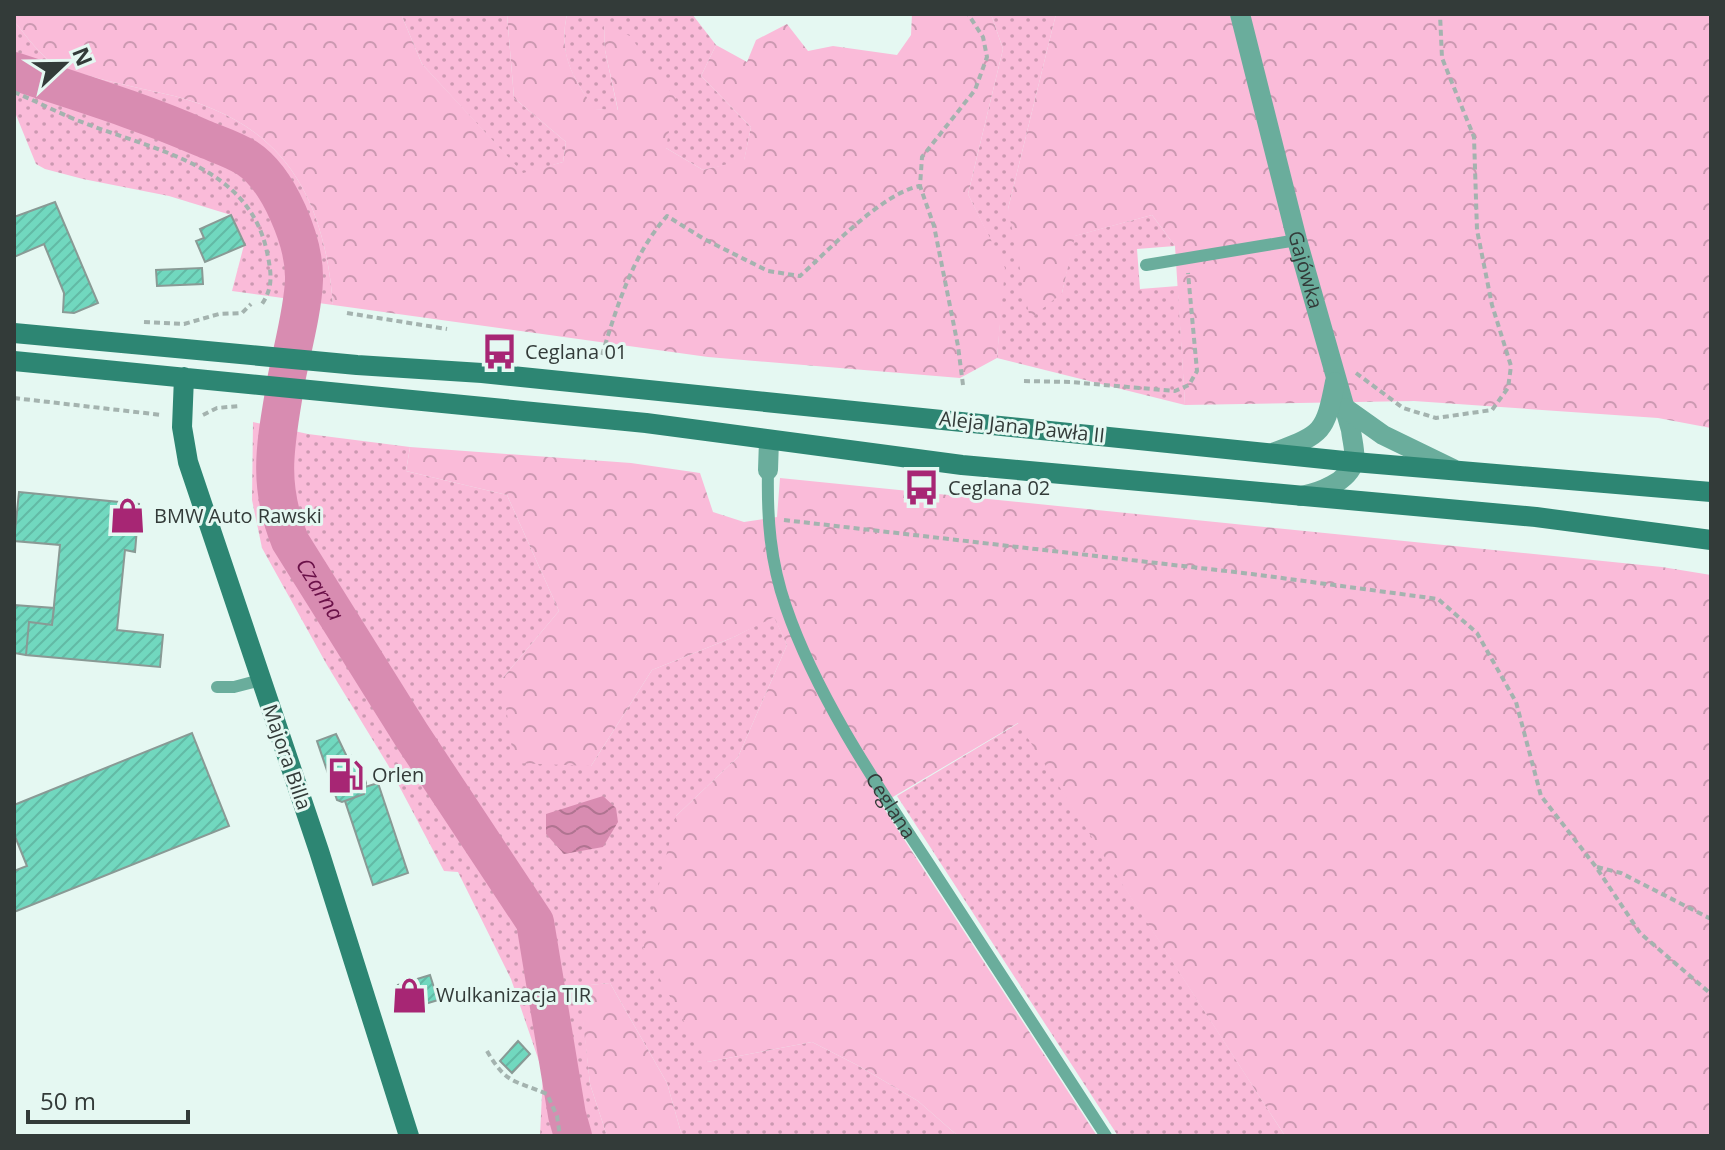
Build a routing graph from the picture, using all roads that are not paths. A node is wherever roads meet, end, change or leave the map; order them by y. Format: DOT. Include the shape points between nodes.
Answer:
graph roads {
  1 [pos="1240,14"];
  2 [pos="1297,240"];
  3 [pos="1146,265"];
  4 [pos="14,333"];
  5 [pos="14,361"];
  6 [pos="184,377"];
  7 [pos="1336,378"];
  8 [pos="1345,408"];
  9 [pos="769,440"];
  10 [pos="1273,453"];
  11 [pos="1354,462"];
  12 [pos="768,470"];
  13 [pos="1457,470"];
  14 [pos="1711,492"];
  15 [pos="1301,496"];
  16 [pos="1711,540"];
  17 [pos="261,680"];
  18 [pos="217,687"];
  19 [pos="404,1134"];
  20 [pos="1106,1136"];
  1 -- 2 [label="street, Gajówka"];
  2 -- 3 [label="lane"];
  2 -- 7 [label="street, Gajówka"];
  4 -- 10 [label="main road, Aleja Jana Pawła II" via="482,373"];
  5 -- 6 [label="main road"];
  6 -- 9 [label="main road"];
  6 -- 17 [label="main road, Majora Billa" via="182,427 188,462"];
  7 -- 8 [label="street, Gajówka"];
  7 -- 10 [label="street" via="1325,423 1316,434"];
  8 -- 11 [label="street, Gajówka"];
  8 -- 13 [label="street" via="1383,435"];
  9 -- 12 [label="street, Ceglana"];
  9 -- 15 [label="main road" via="962,465"];
  10 -- 11 [label="main road, Aleja Jana Pawła II"];
  11 -- 13 [label="main road, Aleja Jana Pawła II"];
  11 -- 15 [label="street" via="1332,485"];
  12 -- 20 [label="lane, Ceglana" via="772,557 785,606 819,682 879,788"];
  13 -- 14 [label="main road, Aleja Jana Pawła II"];
  15 -- 16 [label="main road" via="1536,517"];
  17 -- 18 [label="lane"];
  17 -- 19 [label="main road, Majora Billa" via="324,866"];
}
